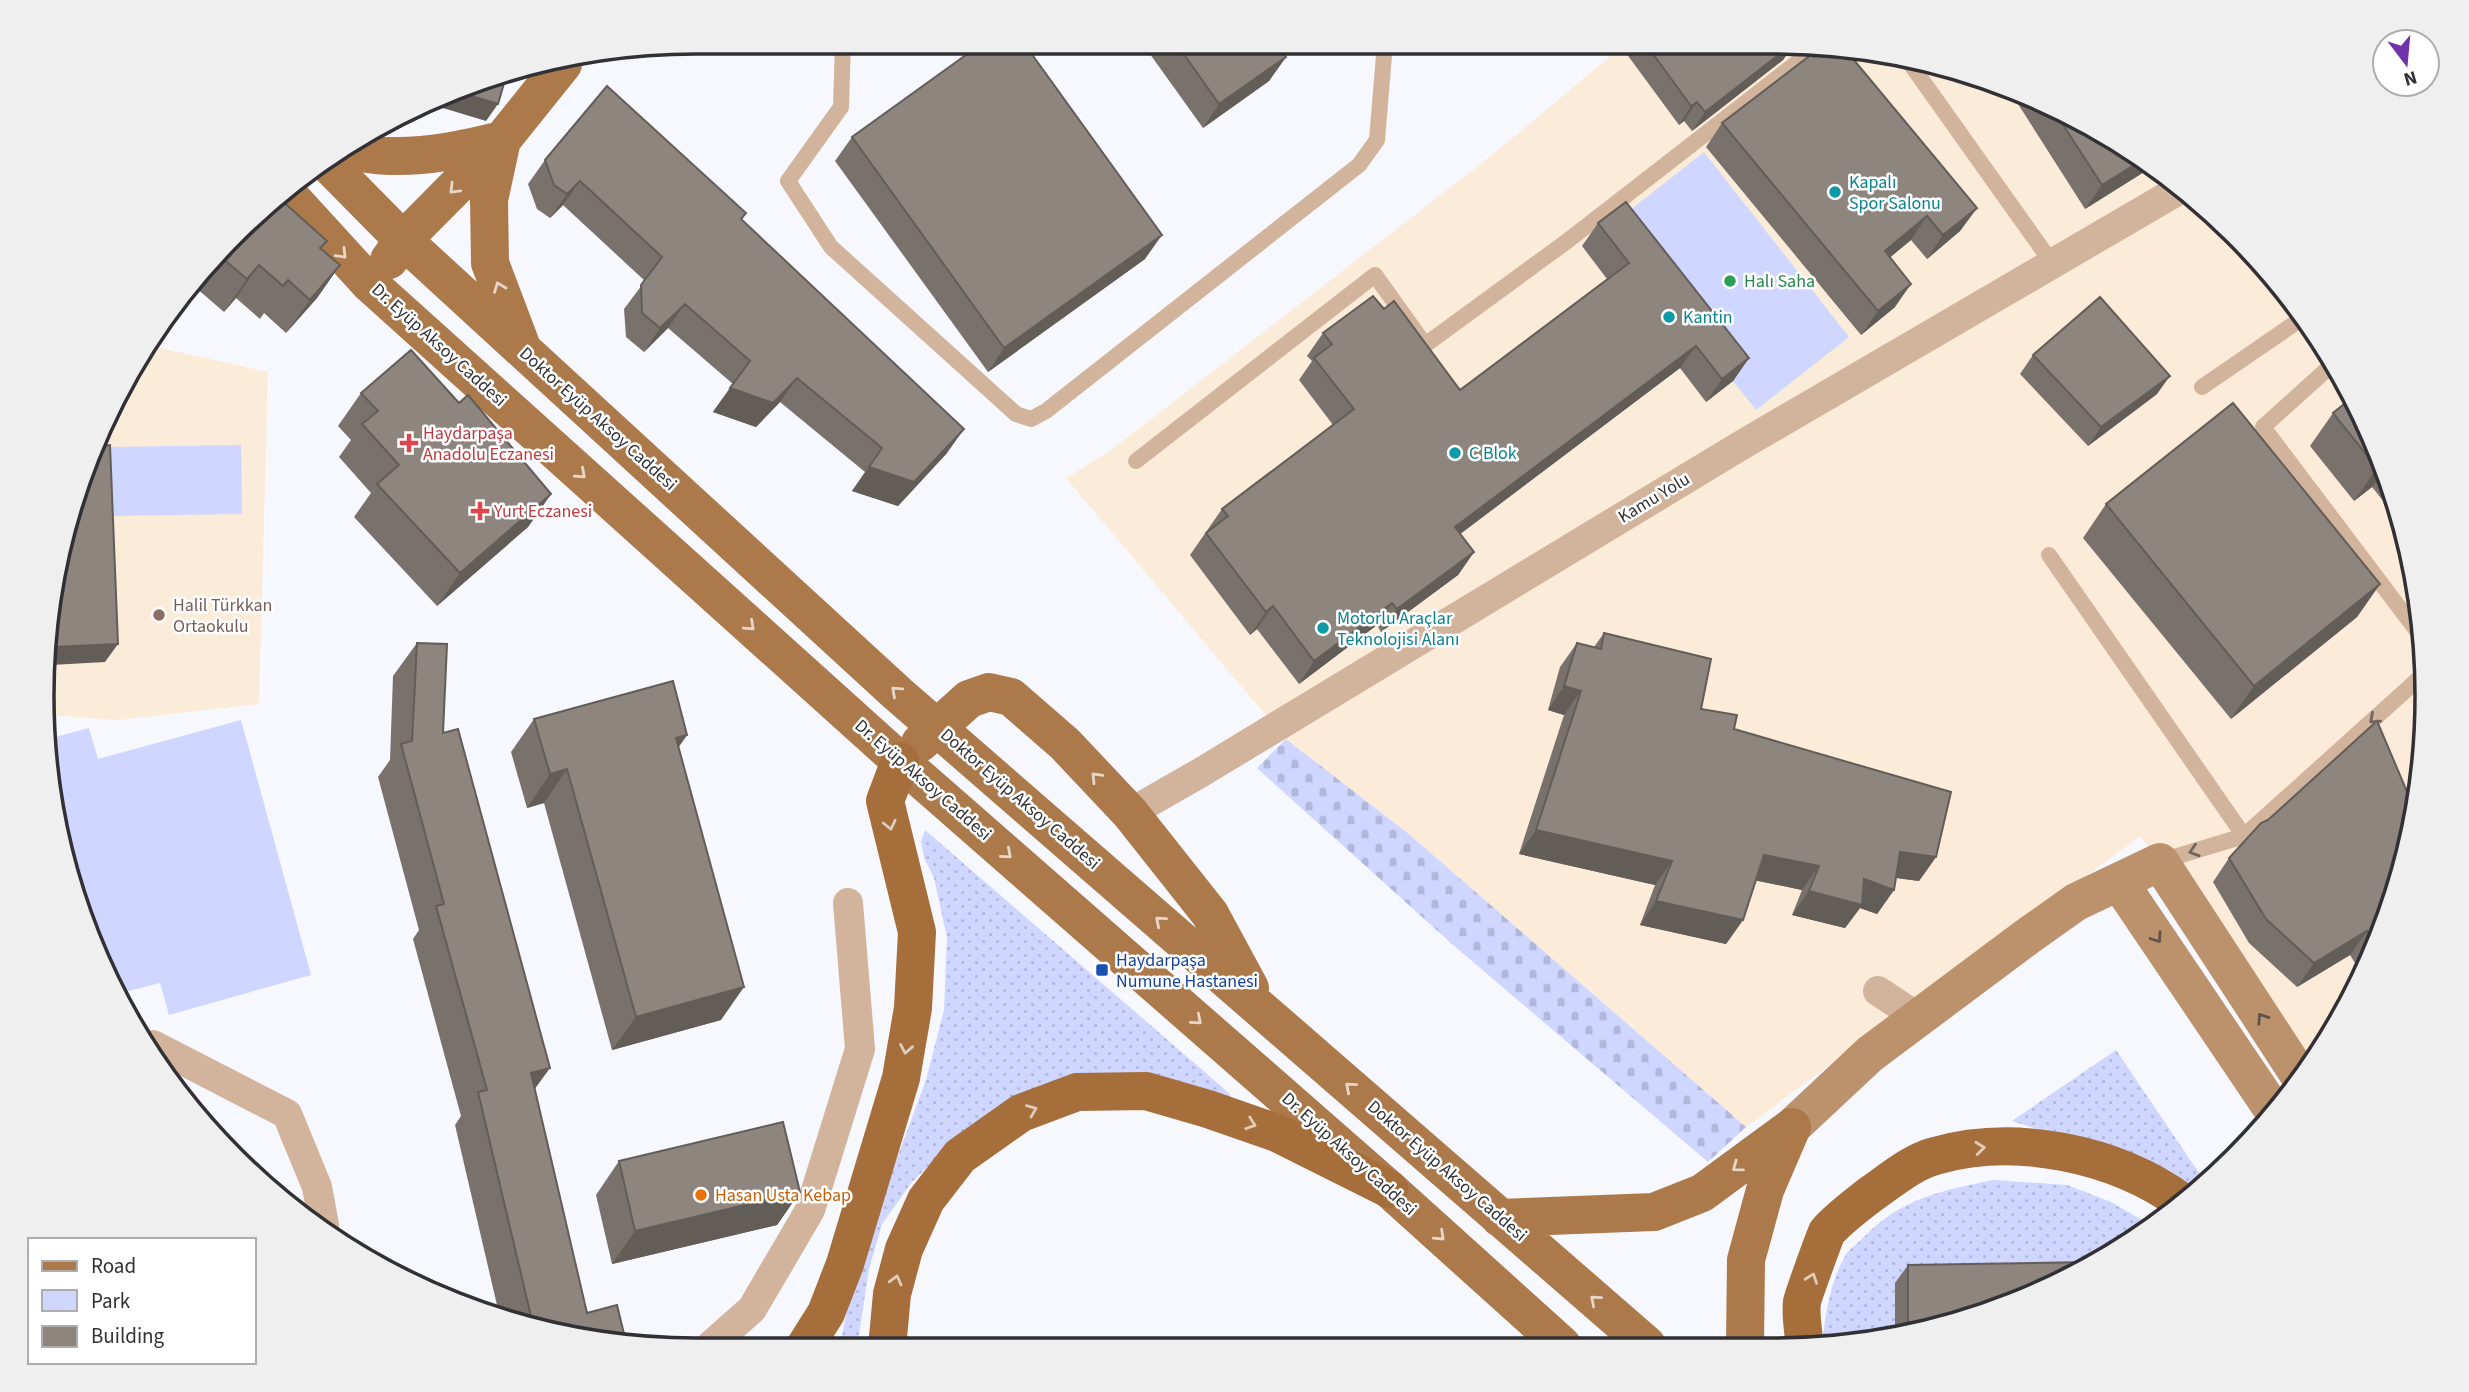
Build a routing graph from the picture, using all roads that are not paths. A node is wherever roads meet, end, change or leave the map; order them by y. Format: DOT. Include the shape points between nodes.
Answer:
graph roads {
  1 [pos="843,54"];
  2 [pos="1384,54"];
  3 [pos="1806,56"];
  4 [pos="558,70"];
  5 [pos="1915,71"];
  6 [pos="502,141"];
  7 [pos="355,152"];
  8 [pos="331,168"];
  9 [pos="2172,194"];
  10 [pos="290,200"];
  11 [pos="403,240"];
  12 [pos="2052,263"];
  13 [pos="370,284"];
  14 [pos="2295,323"];
  15 [pos="523,351"];
  16 [pos="2326,370"];
  17 [pos="2202,387"];
  18 [pos="1136,461"];
  19 [pos="2049,555"];
  20 [pos="2410,622"];
  21 [pos="2414,683"];
  22 [pos="937,727"];
  23 [pos="900,761"];
  24 [pos="1130,813"];
  25 [pos="2244,836"];
  26 [pos="2160,862"];
  27 [pos="2119,882"];
  28 [pos="848,903"];
  29 [pos="1878,991"];
  30 [pos="1263,1011"];
  31 [pos="1917,1017"];
  32 [pos="159,1048"];
  33 [pos="2295,1069"];
  34 [pos="2268,1103"];
  35 [pos="1792,1127"];
  36 [pos="1389,1189"];
  37 [pos="2174,1196"];
  38 [pos="1500,1217"];
  39 [pos="323,1218"];
  40 [pos="1804,1337"];
  41 [pos="719,1338"];
  42 [pos="810,1338"];
  43 [pos="888,1338"];
  44 [pos="1554,1338"];
  45 [pos="1639,1338"];
  46 [pos="1745,1338"];
  1 -- 2 [label="lane" via="841,107 788,181 831,247 1016,414 1031,419 1360,165 1377,140"];
  3 -- 18 [label="lane" via="1425,345 1375,275"];
  4 -- 6 [label="main road"];
  5 -- 12 [label="lane"];
  6 -- 7 [label="main road" via="423,155"];
  6 -- 11 [label="main road, one-way"];
  15 -- 6 [label="main road, one-way" via="490,263 489,200"];
  8 -- 11 [label="main road"];
  9 -- 12 [label="street, Kamu Yolu"];
  10 -- 13 [label="main road, Dr. Eyüp Aksoy Caddesi, one-way"];
  11 -- 13 [label="main road"];
  11 -- 15 [label="main road, Doktor Eyüp Aksoy Caddesi"];
  12 -- 24 [label="street, Kamu Yolu"];
  13 -- 23 [label="main road, Dr. Eyüp Aksoy Caddesi, one-way"];
  14 -- 17 [label="lane"];
  22 -- 15 [label="main road, Doktor Eyüp Aksoy Caddesi, one-way"];
  16 -- 20 [label="lane" via="2263,427"];
  19 -- 25 [label="lane"];
  21 -- 25 [label="lane, one-way"];
  22 -- 23 [label="main road"];
  24 -- 22 [label="main road, one-way" via="1065,744 1011,697 989,692 970,699"];
  30 -- 22 [label="main road, Doktor Eyüp Aksoy Caddesi, one-way"];
  23 -- 36 [label="main road, Dr. Eyüp Aksoy Caddesi, one-way"];
  23 -- 42 [label="highway, one-way" via="885,801 917,932 913,1008 901,1078 845,1265 826,1314"];
  24 -- 30 [label="main road" via="1210,914"];
  25 -- 26 [label="lane, one-way"];
  26 -- 27 [label="main road"];
  33 -- 26 [label="main road, one-way"];
  27 -- 31 [label="main road" via="2076,902"];
  27 -- 34 [label="main road, one-way"];
  28 -- 41 [label="street" via="860,1049 810,1210 752,1309"];
  29 -- 31 [label="street"];
  38 -- 30 [label="main road, Doktor Eyüp Aksoy Caddesi, one-way"];
  31 -- 35 [label="main road"];
  32 -- 39 [label="street" via="287,1114 317,1187"];
  35 -- 38 [label="main road, one-way" via="1702,1193 1654,1212"];
  35 -- 46 [label="main road" via="1765,1190 1746,1260"];
  43 -- 36 [label="highway, one-way" via="892,1294 904,1249 926,1200 960,1156 1021,1114 1077,1092 1146,1091 1208,1109 1277,1133"];
  36 -- 44 [label="main road, Dr. Eyüp Aksoy Caddesi, one-way"];
  40 -- 37 [label="highway, one-way" via="1802,1303 1826,1234 1891,1180 1932,1156 2016,1145 2058,1151 2121,1169"];
  45 -- 38 [label="main road, Doktor Eyüp Aksoy Caddesi, one-way"];
}
